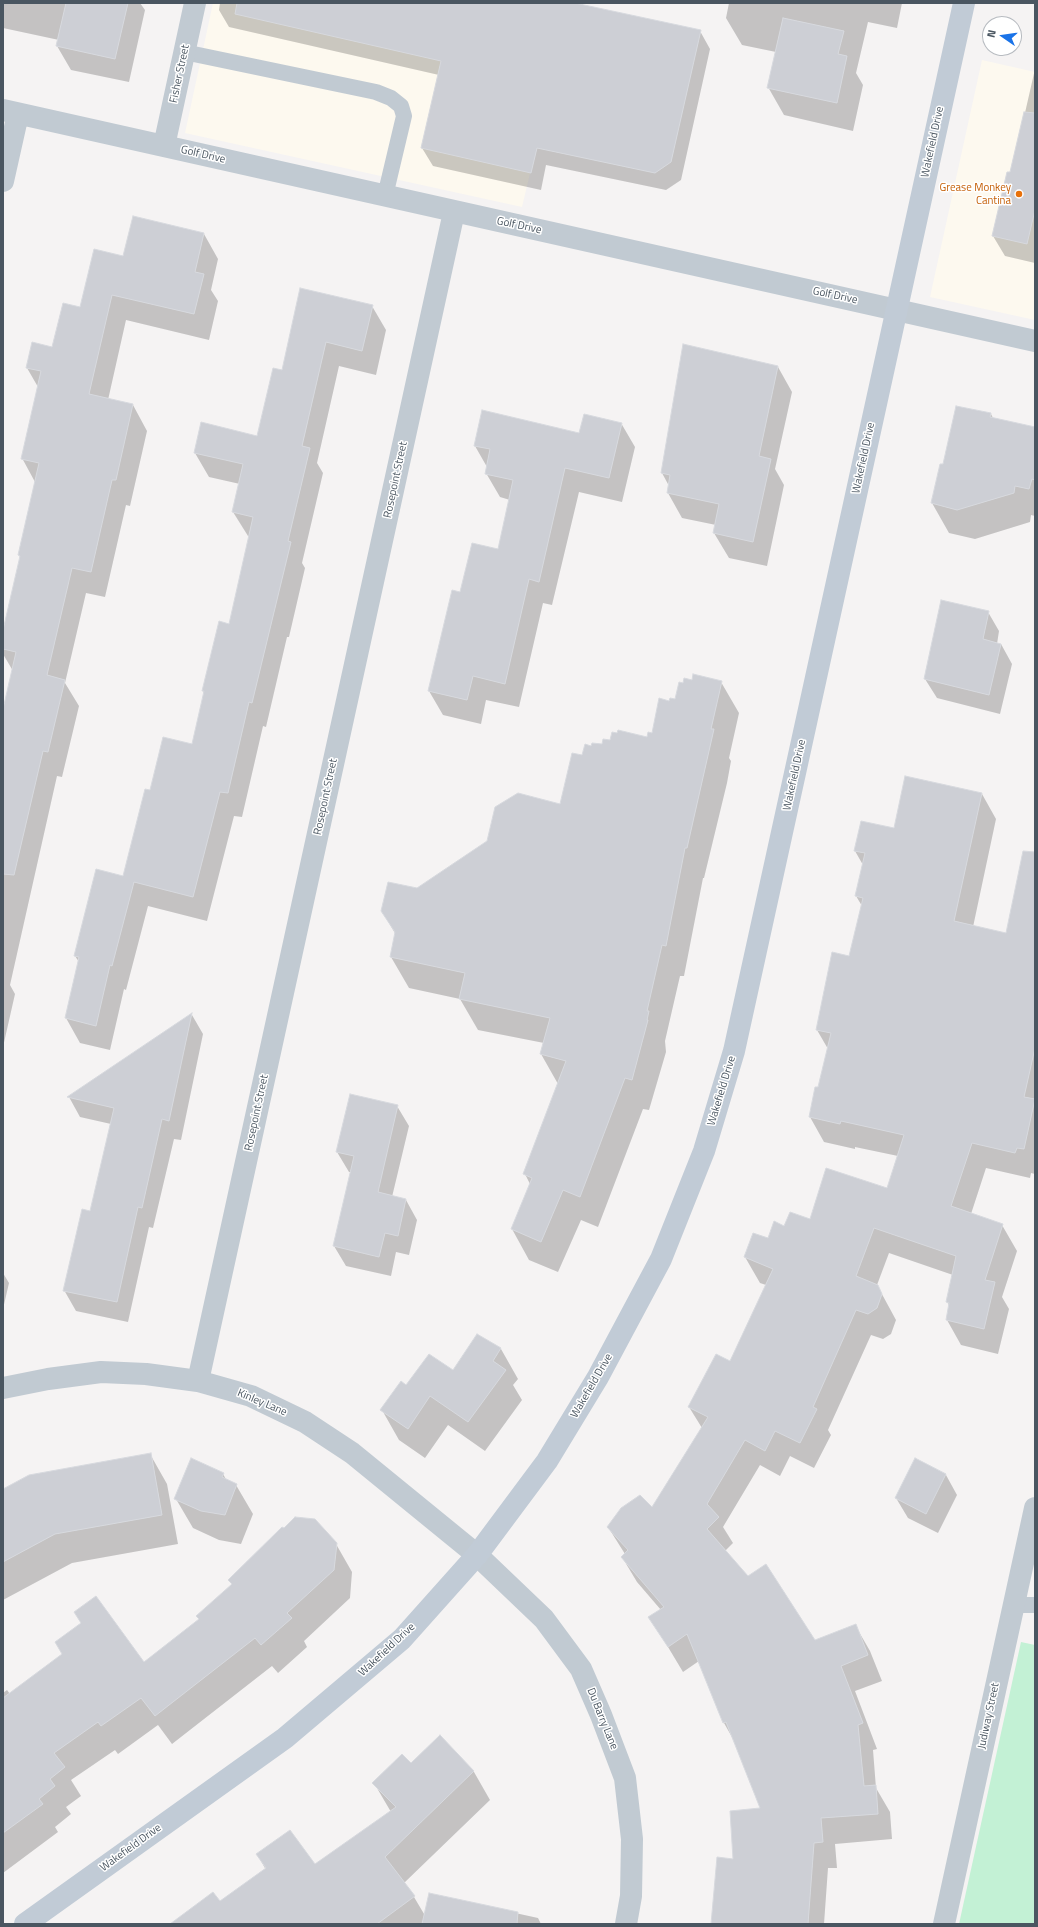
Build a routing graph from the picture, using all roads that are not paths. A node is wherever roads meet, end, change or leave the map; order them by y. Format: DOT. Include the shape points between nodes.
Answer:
graph roads {
  1 [pos="195,3"];
  2 [pos="964,3"];
  3 [pos="184,52"];
  4 [pos="10,112"];
  5 [pos="164,146"];
  6 [pos="3,181"];
  7 [pos="385,196"];
  8 [pos="454,212"];
  9 [pos="896,309"];
  10 [pos="1035,341"];
  11 [pos="198,1381"];
  12 [pos="3,1388"];
  13 [pos="1035,1508"];
  14 [pos="476,1555"];
  15 [pos="1014,1605"];
  16 [pos="1035,1605"];
  17 [pos="25,1924"];
  18 [pos="626,1924"];
  19 [pos="944,1924"];
  1 -- 3 [label="street, Fisher Street"];
  2 -- 9 [label="street, Wakefield Drive"];
  3 -- 5 [label="street, Fisher Street"];
  3 -- 7 [label="lane" via="376,92 391,98 401,106 404,116"];
  4 -- 5 [label="street, Golf Drive"];
  4 -- 6 [label="street"];
  5 -- 7 [label="street, Golf Drive"];
  7 -- 8 [label="street, Golf Drive"];
  8 -- 9 [label="street, Golf Drive"];
  8 -- 11 [label="street, Rosepoint Street"];
  9 -- 10 [label="street, Golf Drive"];
  9 -- 14 [label="street, Wakefield Drive" via="734,1051 704,1151 661,1259 598,1377 547,1461"];
  11 -- 12 [label="street, Kinley Lane" via="146,1374 101,1372"];
  11 -- 14 [label="street, Kinley Lane" via="251,1396 305,1422 352,1453"];
  13 -- 15 [label="street, Judiway Street"];
  14 -- 17 [label="street, Wakefield Drive" via="402,1639 285,1738"];
  14 -- 18 [label="street, Du Barry Lane" via="544,1619 581,1669 601,1715 625,1778 632,1839 631,1896"];
  15 -- 16 [label="lane"];
  15 -- 19 [label="street, Judiway Street"];
}
